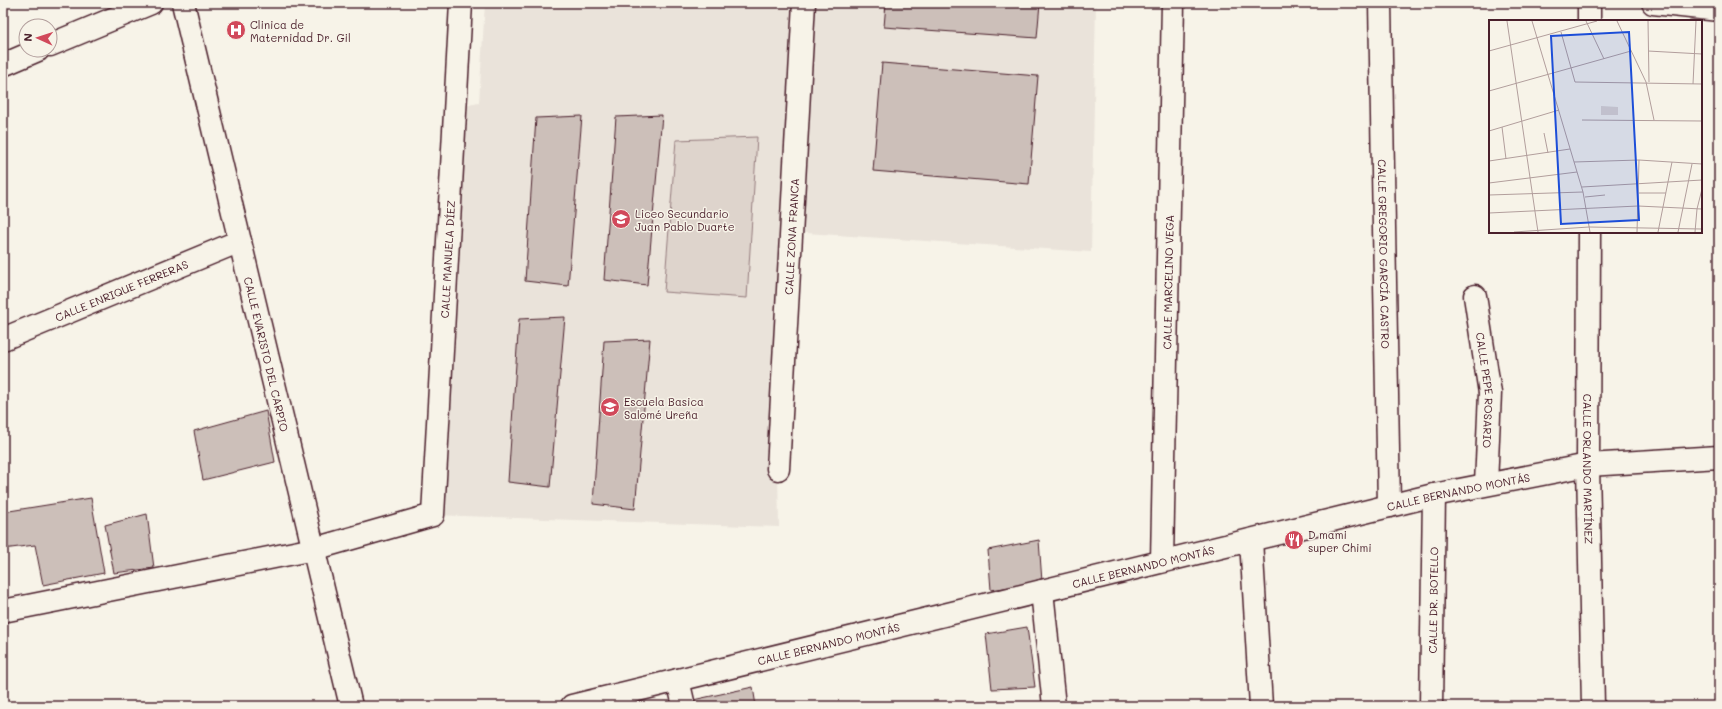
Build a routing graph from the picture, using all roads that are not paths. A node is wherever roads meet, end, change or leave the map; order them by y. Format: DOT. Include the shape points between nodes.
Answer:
graph roads {
  1 [pos="151,3"];
  2 [pos="183,3"];
  3 [pos="461,3"];
  4 [pos="804,3"];
  5 [pos="1173,3"];
  6 [pos="1380,3"];
  7 [pos="1589,3"];
  8 [pos="1653,3"];
  9 [pos="1719,10"];
  10 [pos="1589,20"];
  11 [pos="58,42"];
  12 [pos="19,58"];
  13 [pos="3,65"];
  14 [pos="1589,233"];
  15 [pos="240,241"];
  16 [pos="1476,296"];
  17 [pos="3,339"];
  18 [pos="1719,457"];
  19 [pos="1588,465"];
  20 [pos="778,469"];
  21 [pos="1486,484"];
  22 [pos="1434,495"];
  23 [pos="1389,506"];
  24 [pos="1251,540"];
  25 [pos="314,549"];
  26 [pos="1162,561"];
  27 [pos="1042,591"];
  28 [pos="3,611"];
  29 [pos="678,680"];
  30 [pos="351,706"];
  31 [pos="572,706"];
  32 [pos="684,706"];
  33 [pos="1054,706"];
  34 [pos="1262,706"];
  35 [pos="1431,706"];
  36 [pos="1593,706"];
  1 -- 11 [label="street"];
  2 -- 15 [label="street, CALLE EVARISTO DEL CARPIO"];
  3 -- 25 [label="street, CALLE MANUELA DÍEZ" via="434,515"];
  4 -- 20 [label="street, CALLE ZONA FRANCA"];
  5 -- 26 [label="street, CALLE MARCELINO VEGA"];
  6 -- 23 [label="street, CALLE GREGORIO GARCÍA CASTRO"];
  7 -- 10 [label="street"];
  8 -- 9 [label="street"];
  12 -- 13 [label="street"];
  14 -- 19 [label="street, CALLE ORLANDO MARTÍNEZ"];
  15 -- 17 [label="street, CALLE ENRIQUE FERRERAS"];
  15 -- 25 [label="street, CALLE EVARISTO DEL CARPIO"];
  16 -- 21 [label="street, CALLE PEPE ROSARIO" via="1490,393"];
  18 -- 19 [label="street, CALLE BERNANDO MONTÁS"];
  19 -- 21 [label="street, CALLE BERNANDO MONTÁS"];
  19 -- 36 [label="street, CALLE ORLANDO MARTÍNEZ"];
  21 -- 22 [label="street, CALLE BERNANDO MONTÁS"];
  22 -- 23 [label="street, CALLE BERNANDO MONTÁS"];
  22 -- 35 [label="street, CALLE DR. BOTELLO"];
  23 -- 24 [label="street, CALLE BERNANDO MONTÁS"];
  24 -- 26 [label="street, CALLE BERNANDO MONTÁS"];
  24 -- 34 [label="street"];
  25 -- 28 [label="street"];
  25 -- 30 [label="street, CALLE EVARISTO DEL CARPIO"];
  26 -- 27 [label="street, CALLE BERNANDO MONTÁS"];
  27 -- 29 [label="street, CALLE BERNANDO MONTÁS"];
  27 -- 33 [label="street"];
  29 -- 31 [label="street, CALLE BERNANDO MONTÁS"];
  29 -- 32 [label="street"];
}
